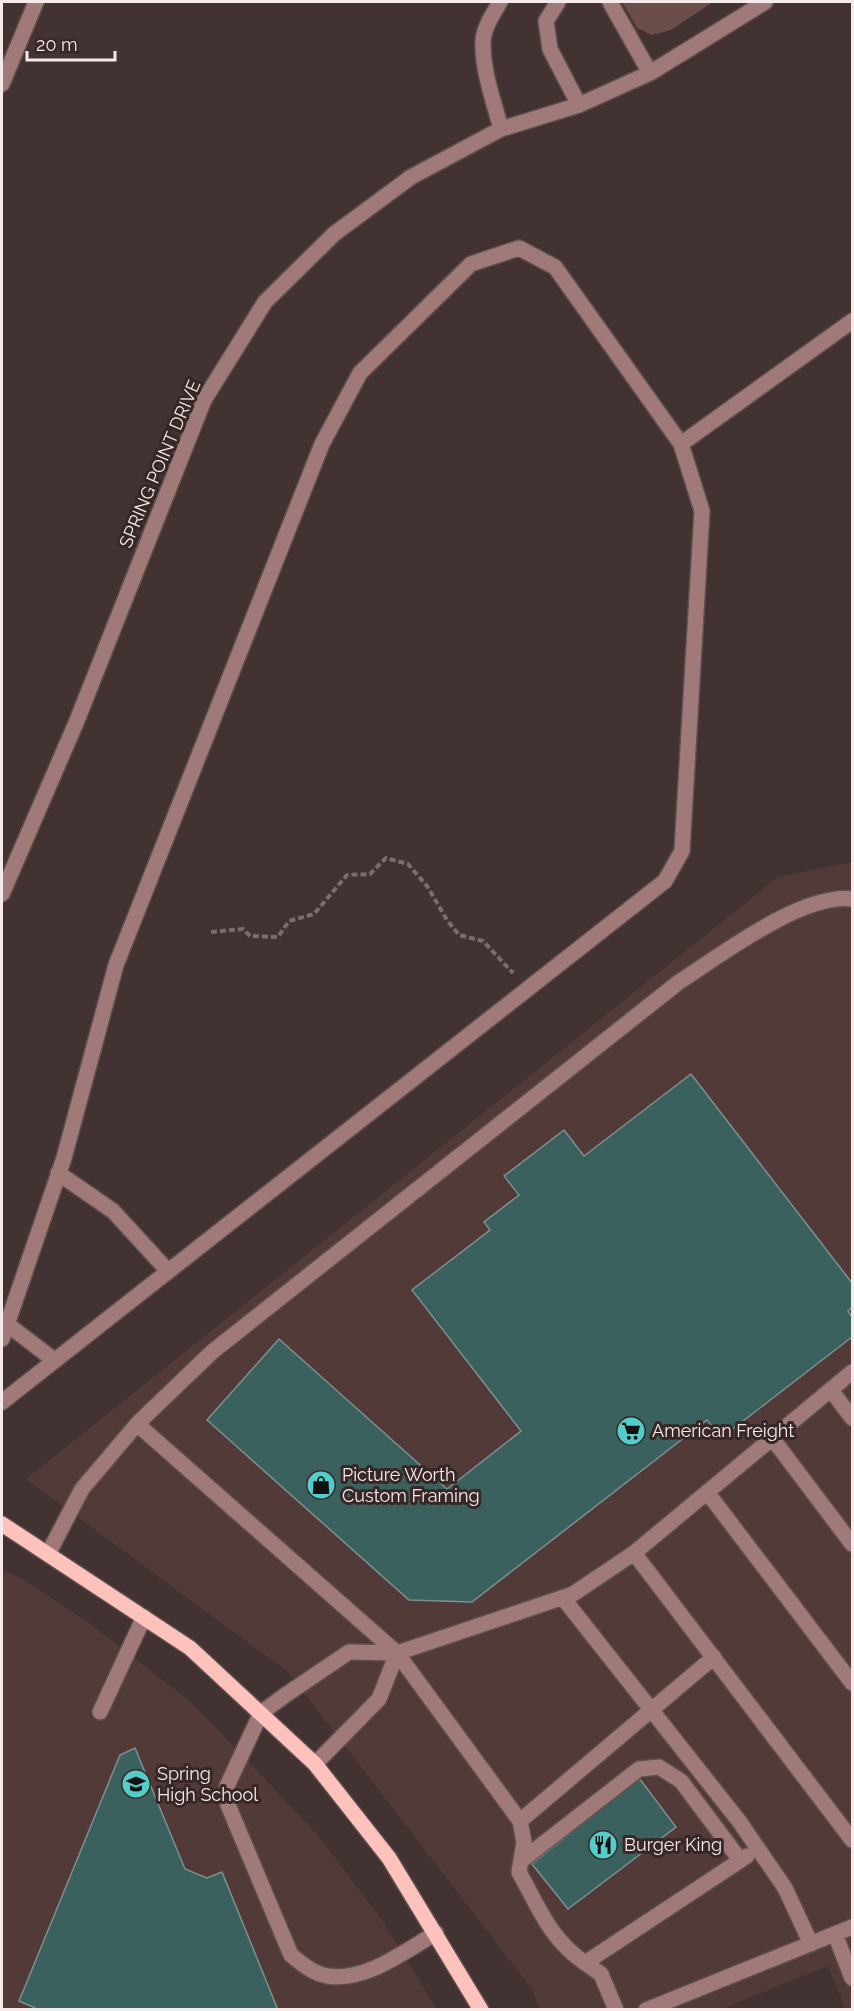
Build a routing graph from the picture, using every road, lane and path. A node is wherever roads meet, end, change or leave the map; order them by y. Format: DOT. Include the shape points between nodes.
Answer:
graph roads {
  1 [pos="36,2"];
  2 [pos="500,2"];
  3 [pos="558,2"];
  4 [pos="610,2"];
  5 [pos="765,2"];
  6 [pos="650,73"];
  7 [pos="2,84"];
  8 [pos="579,105"];
  9 [pos="501,129"];
  10 [pos="852,321"];
  11 [pos="681,444"];
  12 [pos="2,894"];
  13 [pos="852,899"];
  14 [pos="211,932"];
  15 [pos="528,988"];
  16 [pos="58,1173"];
  17 [pos="168,1271"];
  18 [pos="7,1324"];
  19 [pos="2,1339"];
  20 [pos="54,1360"];
  21 [pos="852,1372"];
  22 [pos="831,1390"];
  23 [pos="2,1402"];
  24 [pos="852,1418"];
  25 [pos="137,1424"];
  26 [pos="772,1438"];
  27 [pos="707,1492"];
  28 [pos="2,1524"];
  29 [pos="852,1544"];
  30 [pos="634,1553"];
  31 [pos="48,1554"];
  32 [pos="563,1598"];
  33 [pos="144,1617"];
  34 [pos="397,1653"];
  35 [pos="714,1657"];
  36 [pos="852,1683"];
  37 [pos="651,1710"];
  38 [pos="100,1712"];
  39 [pos="261,1713"];
  40 [pos="315,1764"];
  41 [pos="520,1821"];
  42 [pos="852,1840"];
  43 [pos="758,1848"];
  44 [pos="740,1860"];
  45 [pos="521,1861"];
  46 [pos="852,1928"];
  47 [pos="436,1933"];
  48 [pos="835,1934"];
  49 [pos="811,1944"];
  50 [pos="585,1963"];
  51 [pos="852,1978"];
  52 [pos="653,2008"];
  53 [pos="481,2010"];
  54 [pos="616,2010"];
  1 -- 7 [label="street"];
  2 -- 9 [label="street" via="482,44"];
  3 -- 8 [label="street" via="546,21 550,49"];
  4 -- 6 [label="street"];
  5 -- 6 [label="street, SPRING POINT DRIVE"];
  6 -- 8 [label="street, SPRING POINT DRIVE"];
  8 -- 9 [label="street, SPRING POINT DRIVE"];
  9 -- 12 [label="street, SPRING POINT DRIVE" via="411,177 334,234 265,302 204,400 76,723"];
  10 -- 11 [label="street"];
  11 -- 15 [label="street" via="702,511 682,851 665,881"];
  11 -- 16 [label="street" via="555,267 519,248 471,264 360,373 321,444 116,965"];
  13 -- 25 [label="street" via="839,897 787,915 679,982 212,1352"];
  14 -- 15 [label="path" via="243,929 250,936 278,937 289,921 314,914 346,875 370,874 386,858 408,864 427,885 459,935 483,941"];
  15 -- 17 [label="street"];
  16 -- 17 [label="street" via="113,1211"];
  16 -- 18 [label="street"];
  17 -- 20 [label="street"];
  18 -- 19 [label="street"];
  18 -- 20 [label="street"];
  20 -- 23 [label="street"];
  21 -- 22 [label="street"];
  22 -- 24 [label="street"];
  22 -- 26 [label="street"];
  25 -- 31 [label="street" via="82,1489"];
  25 -- 34 [label="street"];
  26 -- 27 [label="street"];
  26 -- 29 [label="street"];
  27 -- 30 [label="street"];
  27 -- 36 [label="street"];
  28 -- 31 [label="main road"];
  30 -- 32 [label="street"];
  30 -- 35 [label="street"];
  31 -- 33 [label="main road"];
  32 -- 34 [label="street"];
  32 -- 37 [label="street"];
  33 -- 38 [label="street"];
  33 -- 39 [label="main road" via="190,1648"];
  34 -- 39 [label="street" via="349,1652"];
  34 -- 40 [label="street" via="379,1699"];
  34 -- 41 [label="street"];
  35 -- 37 [label="street"];
  35 -- 42 [label="street"];
  37 -- 41 [label="street"];
  37 -- 43 [label="street"];
  39 -- 40 [label="main road"];
  39 -- 47 [label="street" via="227,1786 228,1805 291,1955 326,1976 349,1977 382,1964"];
  40 -- 47 [label="main road" via="389,1858"];
  41 -- 45 [label="street" via="524,1842"];
  43 -- 44 [label="street"];
  43 -- 49 [label="street" via="785,1888"];
  44 -- 45 [label="street" via="681,1781 659,1767 639,1769"];
  44 -- 50 [label="street"];
  45 -- 50 [label="street" via="519,1872 556,1938"];
  46 -- 48 [label="street"];
  47 -- 53 [label="main road"];
  48 -- 49 [label="street"];
  48 -- 51 [label="street"];
  49 -- 52 [label="street"];
  50 -- 54 [label="street" via="601,1974"];
}
